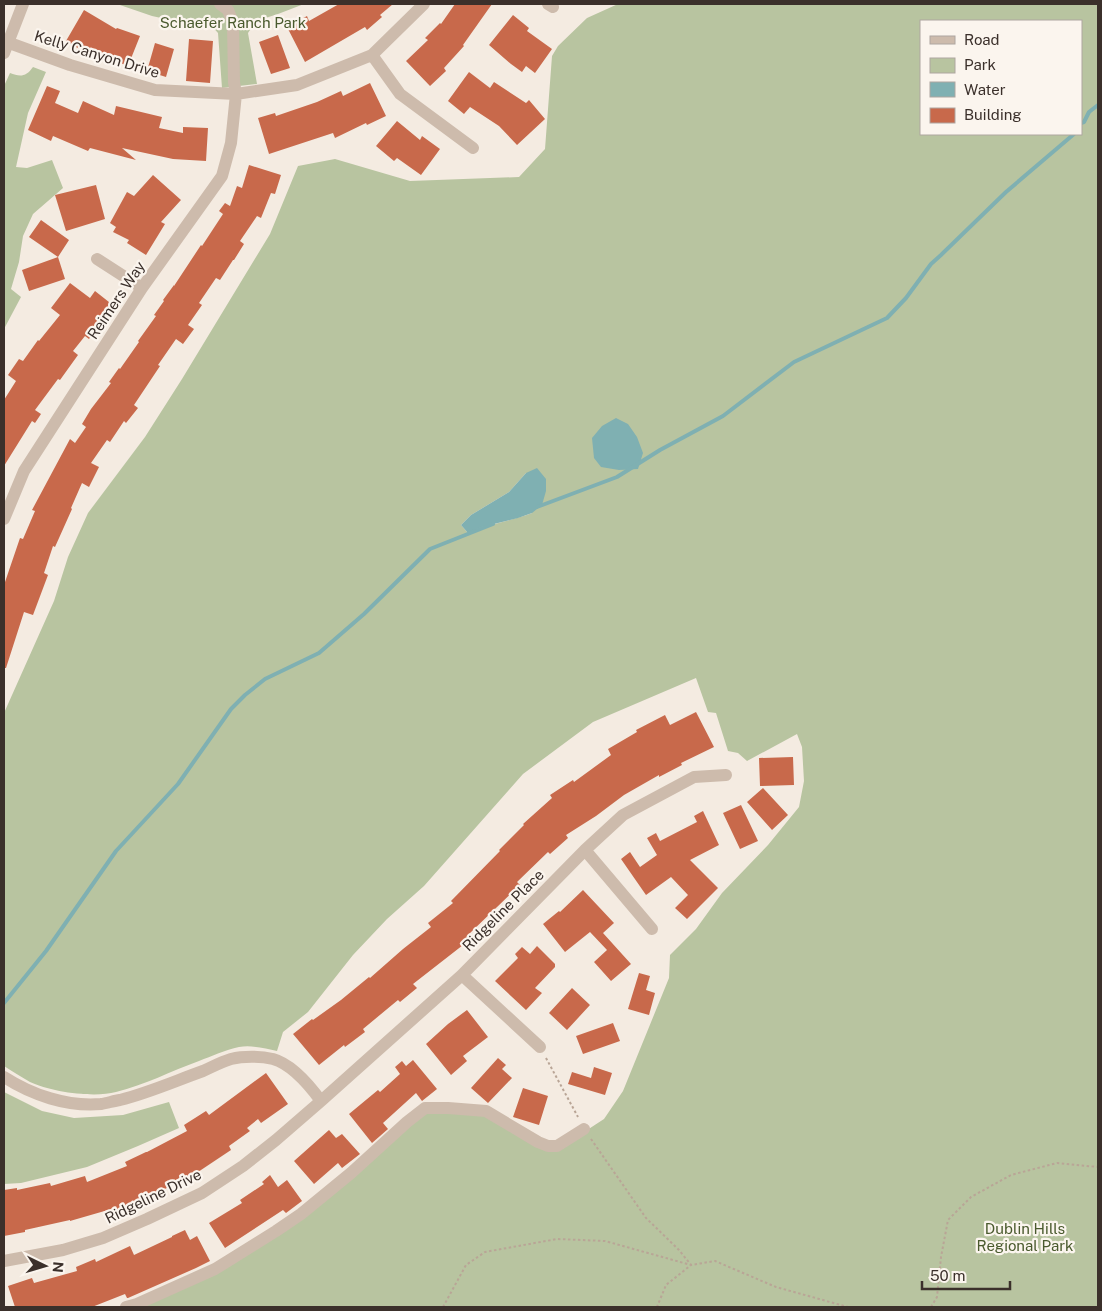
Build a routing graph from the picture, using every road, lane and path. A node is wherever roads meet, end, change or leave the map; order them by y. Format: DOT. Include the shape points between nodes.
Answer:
graph roads {
  1 [pos="22,4"];
  2 [pos="220,4"];
  3 [pos="424,4"];
  4 [pos="5,46"];
  5 [pos="372,55"];
  6 [pos="236,94"];
  7 [pos="473,148"];
  8 [pos="97,259"];
  9 [pos="142,288"];
  10 [pos="4,519"];
  11 [pos="726,775"];
  12 [pos="585,850"];
  13 [pos="652,929"];
  14 [pos="462,975"];
  15 [pos="540,1047"];
  16 [pos="4,1077"];
  17 [pos="321,1101"];
  18 [pos="584,1129"];
  19 [pos="1098,1167"];
  20 [pos="4,1261"];
  21 [pos="691,1265"];
  22 [pos="126,1307"];
  23 [pos="443,1307"];
  24 [pos="657,1307"];
  25 [pos="848,1307"];
  26 [pos="931,1307"];
  1 -- 4 [label="street"];
  2 -- 6 [label="street, Reimers Way" via="228,10 233,24"];
  3 -- 5 [label="street, Kelly Canyon Drive"];
  4 -- 6 [label="street, Kelly Canyon Drive" via="155,90"];
  5 -- 6 [label="street, Kelly Canyon Drive" via="297,85"];
  5 -- 7 [label="street" via="400,94"];
  6 -- 9 [label="street, Reimers Way" via="232,143 222,176"];
  8 -- 9 [label="street"];
  9 -- 10 [label="street, Reimers Way" via="24,471"];
  11 -- 12 [label="street, Ridgeline Place" via="694,777 623,815"];
  12 -- 13 [label="street"];
  12 -- 14 [label="street, Ridgeline Place"];
  14 -- 15 [label="street"];
  14 -- 17 [label="street, Ridgeline Place"];
  15 -- 18 [label="path"];
  16 -- 17 [label="street" via="39,1095 102,1104 130,1097 232,1059 254,1057 274,1060 291,1069"];
  17 -- 20 [label="street, Ridgeline Drive" via="243,1166 202,1193 103,1238 63,1250"];
  18 -- 21 [label="path" via="646,1218"];
  18 -- 22 [label="street" via="557,1146 548,1146 486,1111 425,1108 351,1173 276,1231 215,1269"];
  19 -- 26 [label="path" via="1057,1163 1011,1175 971,1197 948,1220 937,1297"];
  21 -- 23 [label="path" via="605,1241 557,1239 485,1252 466,1266"];
  21 -- 24 [label="path" via="666,1285"];
  21 -- 25 [label="path" via="715,1261 776,1287"];
}
